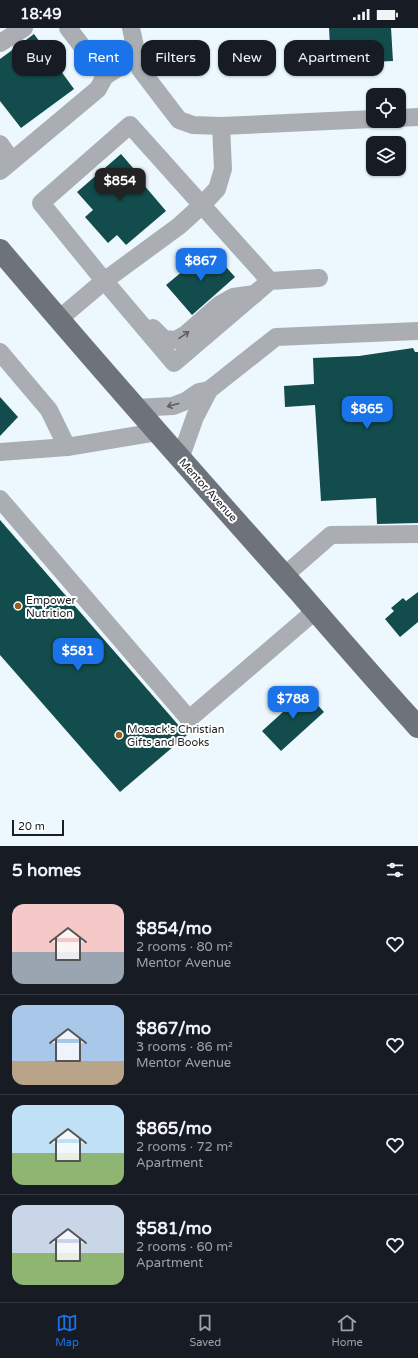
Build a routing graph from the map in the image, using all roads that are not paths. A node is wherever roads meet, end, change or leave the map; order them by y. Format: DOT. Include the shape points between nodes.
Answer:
graph roads {
  1 [pos="24,28"];
  2 [pos="68,28"];
  3 [pos="131,28"];
  4 [pos="77,40"];
  5 [pos="0,42"];
  6 [pos="141,55"];
  7 [pos="137,56"];
  8 [pos="133,58"];
  9 [pos="105,76"];
  10 [pos="418,117"];
  11 [pos="406,118"];
  12 [pos="366,119"];
  13 [pos="221,126"];
  14 [pos="0,144"];
  15 [pos="3,168"];
  16 [pos="201,206"];
  17 [pos="0,250"];
  18 [pos="319,278"];
  19 [pos="104,281"];
  20 [pos="270,282"];
  21 [pos="59,319"];
  22 [pos="418,331"];
  23 [pos="0,352"];
  24 [pos="208,390"];
  25 [pos="135,408"];
  26 [pos="157,432"];
  27 [pos="67,447"];
  28 [pos="0,452"];
  29 [pos="180,459"];
  30 [pos="0,499"];
  31 [pos="418,534"];
  32 [pos="284,576"];
  33 [pos="315,611"];
  34 [pos="418,727"];
  1 -- 5 [label="lane"];
  2 -- 4 [label="lane"];
  3 -- 7 [label="lane"];
  6 -- 7 [label="lane"];
  7 -- 8 [label="lane"];
  7 -- 13 [label="lane" via="140,69 179,120 193,125"];
  9 -- 15 [label="lane" via="98,89"];
  10 -- 11 [label="lane"];
  12 -- 13 [label="lane"];
  13 -- 16 [label="lane" via="223,169 217,190"];
  14 -- 15 [label="lane"];
  16 -- 19 [label="lane" via="179,226"];
  16 -- 19 [label="lane" via="130,125 41,203"];
  16 -- 20 [label="lane"];
  17 -- 21 [label="main road, Mentor Avenue"];
  18 -- 20 [label="lane"];
  19 -- 20 [label="lane" via="174,363"];
  19 -- 21 [label="lane"];
  21 -- 25 [label="main road, Mentor Avenue"];
  22 -- 24 [label="lane" via="276,337"];
  23 -- 27 [label="lane" via="49,410"];
  24 -- 25 [label="lane, one-way" via="173,406"];
  24 -- 29 [label="lane"];
  25 -- 26 [label="main road, Mentor Avenue"];
  26 -- 27 [label="lane"];
  26 -- 29 [label="main road, Mentor Avenue"];
  27 -- 28 [label="lane"];
  29 -- 32 [label="main road, Mentor Avenue"];
  30 -- 33 [label="lane" via="189,719"];
  31 -- 32 [label="lane" via="331,535"];
  32 -- 33 [label="main road, Mentor Avenue"];
  33 -- 34 [label="main road, Mentor Avenue"];
}
